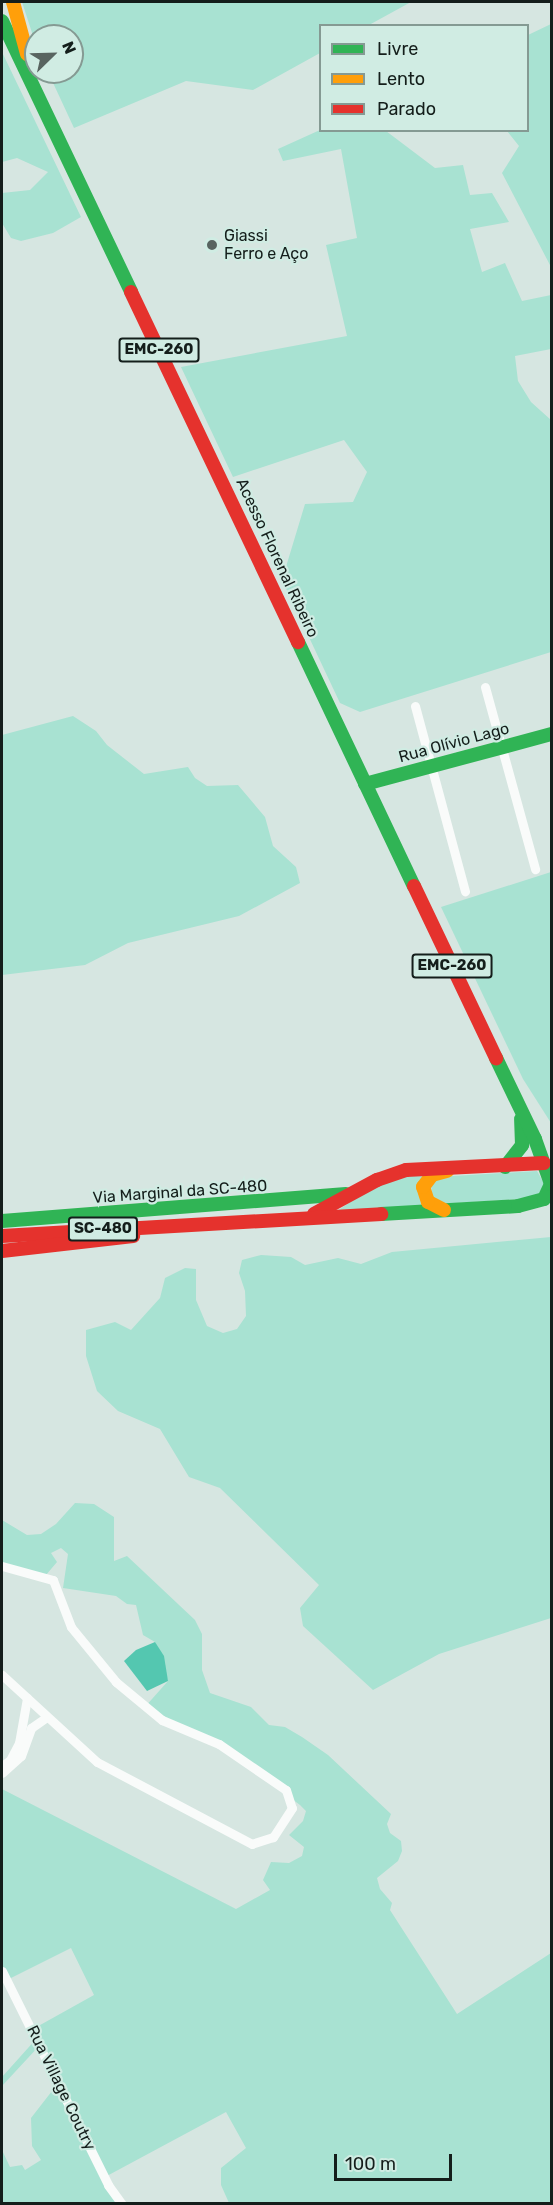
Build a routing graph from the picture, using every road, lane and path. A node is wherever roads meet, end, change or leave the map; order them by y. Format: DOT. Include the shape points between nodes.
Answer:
graph roads {
  1 [pos="13,2"];
  2 [pos="2,21"];
  3 [pos="6,44"];
  4 [pos="50,123"];
  5 [pos="485,687"];
  6 [pos="415,706"];
  7 [pos="552,734"];
  8 [pos="502,748"];
  9 [pos="431,767"];
  10 [pos="365,784"];
  11 [pos="535,868"];
  12 [pos="465,891"];
  13 [pos="520,1109"];
  14 [pos="548,1160"];
  15 [pos="505,1167"];
  16 [pos="452,1170"];
  17 [pos="359,1190"];
  18 [pos="536,1204"];
  19 [pos="444,1210"];
  20 [pos="296,1220"];
  21 [pos="2,1221"];
  22 [pos="204,1222"];
  23 [pos="2,1236"];
  24 [pos="3,1251"];
  25 [pos="2,1566"];
  26 [pos="2,1675"];
  27 [pos="27,1698"];
  28 [pos="47,1717"];
  29 [pos="2,1766"];
  30 [pos="2,1773"];
  31 [pos="2,1971"];
  32 [pos="122,2204"];
  1 -- 4 [label="main road"];
  2 -- 3 [label="main road, Acesso Florenal Ribeiro / EMC-260"];
  3 -- 4 [label="main road, Acesso Florenal Ribeiro / EMC-260"];
  4 -- 10 [label="main road, Acesso Florenal Ribeiro / EMC-260"];
  5 -- 8 [label="street"];
  6 -- 9 [label="street"];
  7 -- 8 [label="main road, Rua Olívio Lago"];
  8 -- 9 [label="main road, Rua Olívio Lago"];
  8 -- 11 [label="street"];
  9 -- 10 [label="main road, Rua Olívio Lago"];
  9 -- 12 [label="street"];
  10 -- 13 [label="main road, Acesso Florenal Ribeiro / EMC-260"];
  13 -- 14 [label="main road, Acesso Florenal Ribeiro / EMC-260"];
  13 -- 15 [label="main road, Acesso Florenal Ribeiro / EMC-260" via="522,1145"];
  14 -- 15 [label="main road, SC-480"];
  14 -- 18 [label="main road, Acesso Florenal Ribeiro / EMC-260" via="551,1189"];
  15 -- 16 [label="main road, SC-480"];
  16 -- 17 [label="main road, SC-480" via="406,1170"];
  16 -- 19 [label="main road" via="432,1175 423,1187 428,1202"];
  17 -- 20 [label="main road, SC-480" via="324,1211"];
  17 -- 21 [label="main road, Via Marginal da SC-480" via="299,1200"];
  18 -- 19 [label="main road, SC-480"];
  19 -- 20 [label="main road, SC-480"];
  20 -- 22 [label="main road, SC-480"];
  22 -- 23 [label="main road, SC-480"];
  22 -- 24 [label="main road" via="154,1233"];
  25 -- 28 [label="street" via="53,1580 71,1627 116,1682 162,1720 219,1744 286,1790 292,1808 273,1836 252,1844 97,1762"];
  26 -- 27 [label="street"];
  27 -- 28 [label="street"];
  27 -- 29 [label="street" via="19,1743"];
  28 -- 30 [label="street" via="31,1728 21,1756"];
  31 -- 32 [label="street, Rua Village Coutry" via="108,2185"];
}
